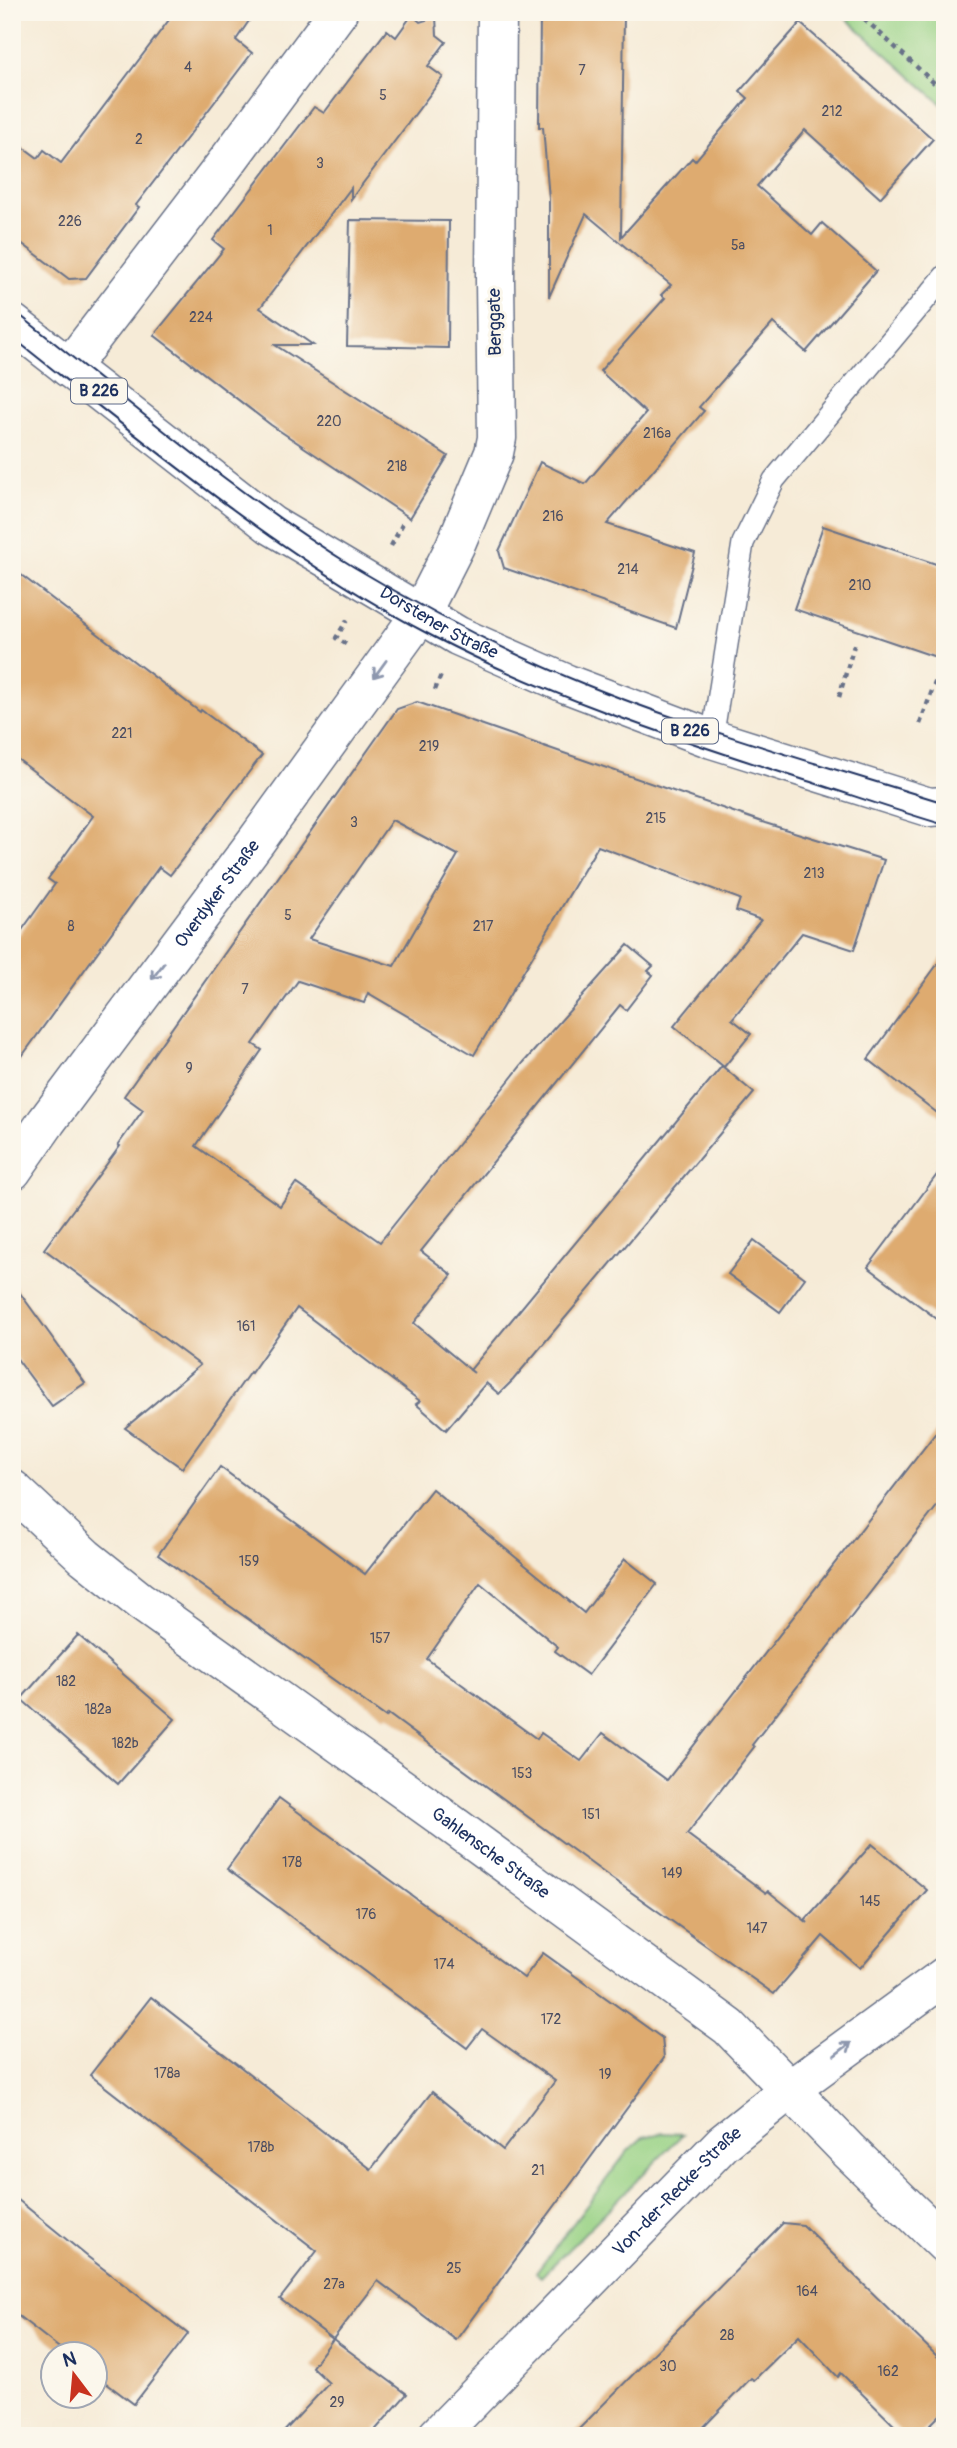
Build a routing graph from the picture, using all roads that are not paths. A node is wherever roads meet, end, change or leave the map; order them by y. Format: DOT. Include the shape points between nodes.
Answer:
graph roads {
  1 [pos="338,12"];
  2 [pos="497,12"];
  3 [pos="945,276"];
  4 [pos="12,323"];
  5 [pos="69,368"];
  6 [pos="420,615"];
  7 [pos="712,739"];
  8 [pos="940,812"];
  9 [pos="12,1171"];
  10 [pos="12,1489"];
  11 [pos="945,1976"];
  12 [pos="789,2090"];
  13 [pos="945,2244"];
  14 [pos="438,2436"];
  1 -- 5 [label="street"];
  2 -- 6 [label="street, Berggate" via="496,438 455,545"];
  3 -- 7 [label="lane" via="774,480 743,542"];
  4 -- 5 [label="street, Dorstener Straße / B 226"];
  5 -- 6 [label="street, Dorstener Straße / B 226" via="271,525"];
  6 -- 7 [label="street, Dorstener Straße / B 226" via="567,684"];
  6 -- 9 [label="street, Overdyker Straße, one-way"];
  7 -- 8 [label="street, Dorstener Straße / B 226"];
  10 -- 12 [label="street, Gahlensche Straße" via="140,1601 729,2027"];
  12 -- 11 [label="street, Von-der-Recke-Straße, one-way"];
  12 -- 13 [label="street, Gahlensche Straße"];
  12 -- 14 [label="street, Von-der-Recke-Straße" via="723,2143"];
}
